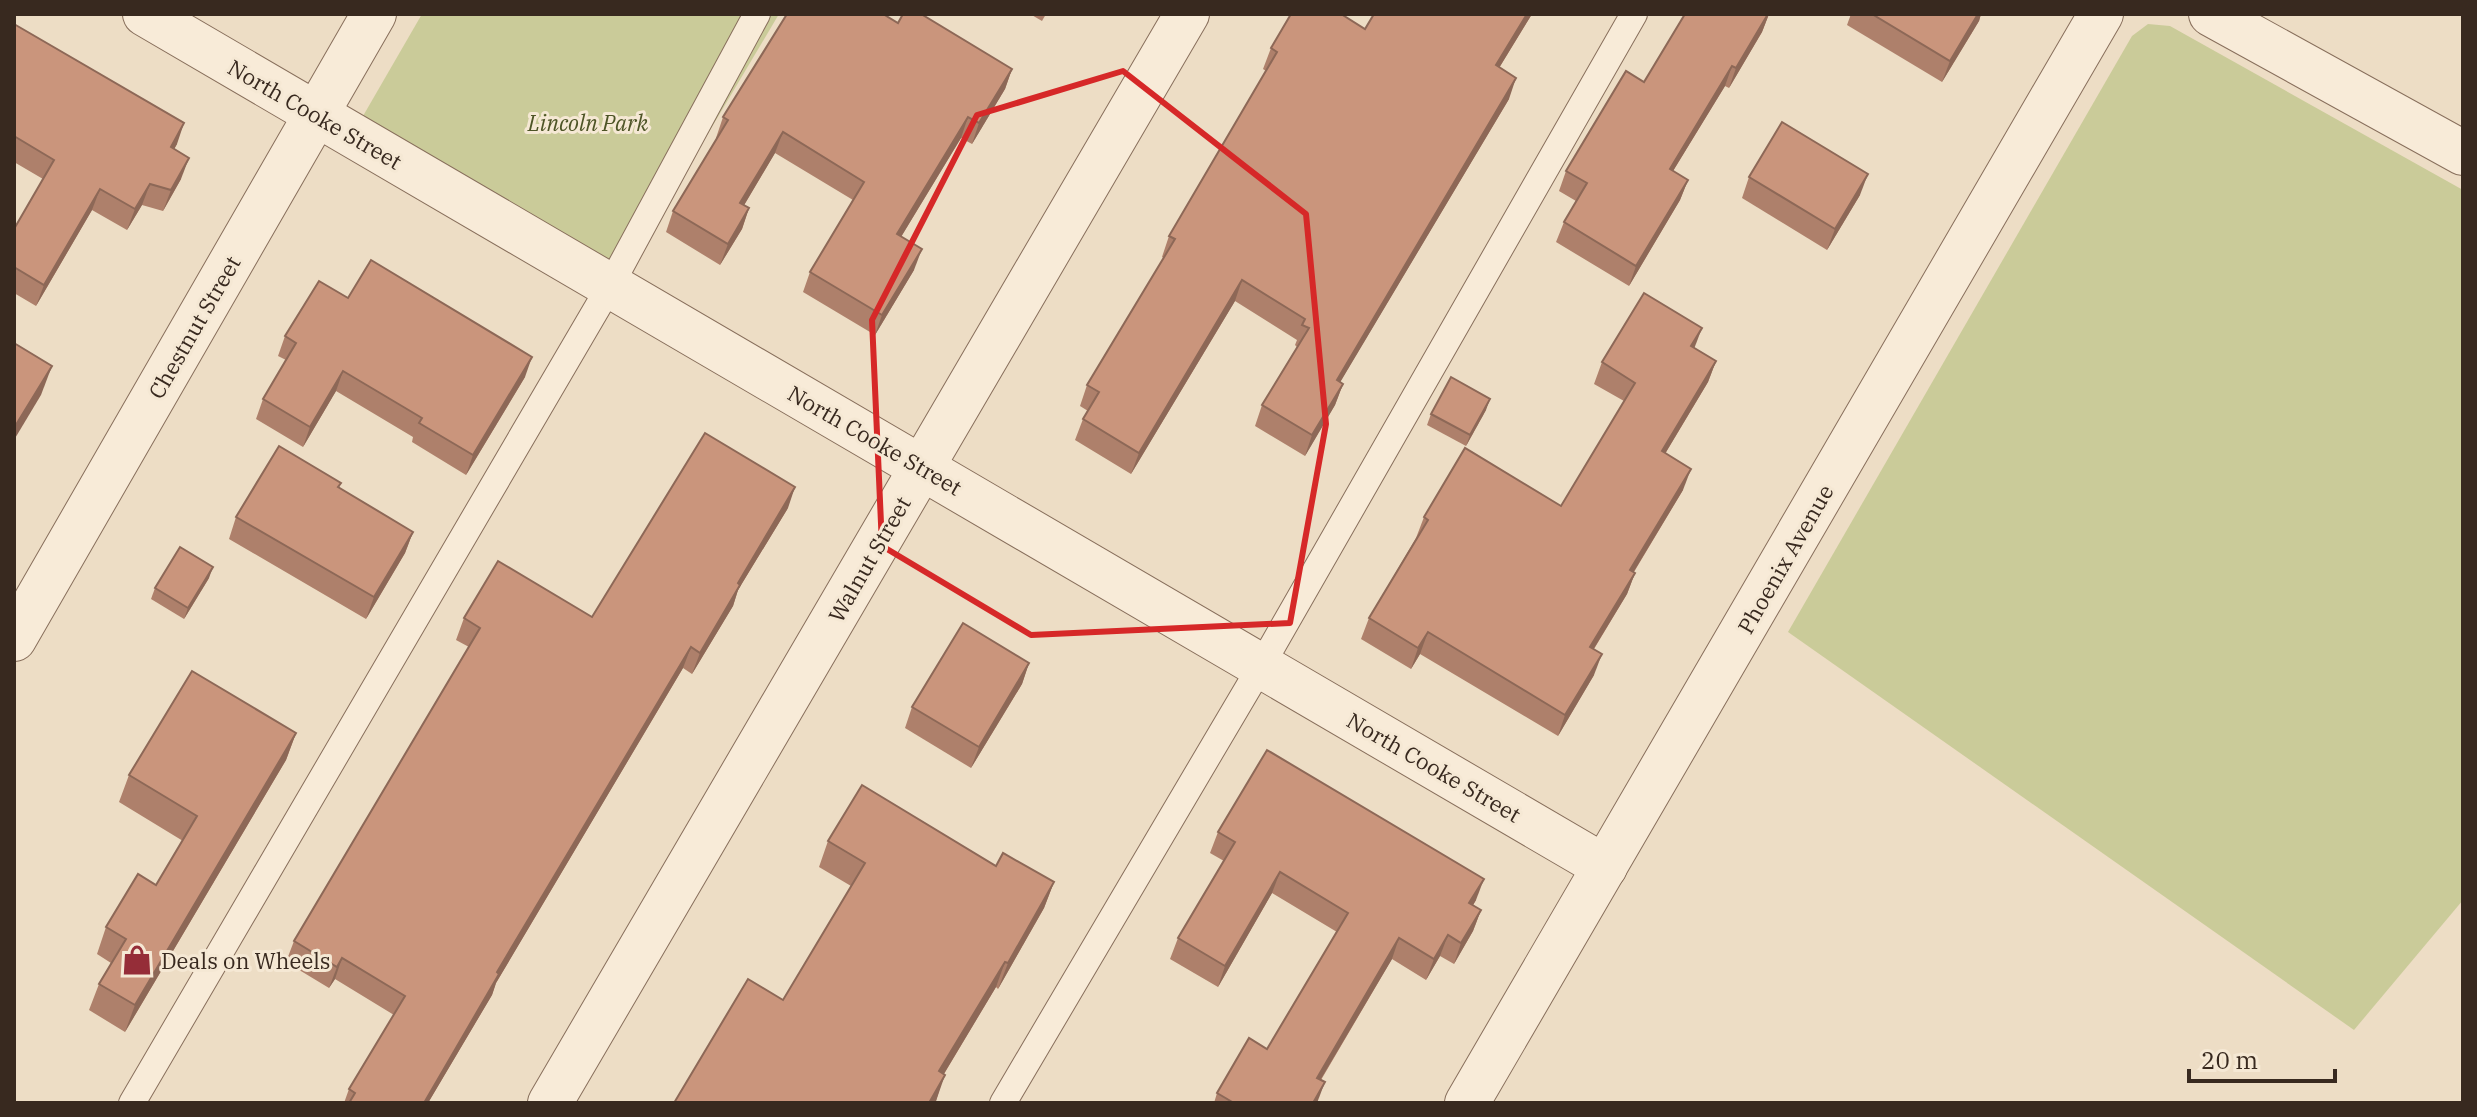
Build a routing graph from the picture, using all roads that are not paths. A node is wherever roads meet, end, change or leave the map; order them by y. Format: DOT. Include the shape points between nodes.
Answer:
graph roads {
  1 [pos="145,14"];
  2 [pos="374,14"];
  3 [pos="757,14"];
  4 [pos="1187,14"];
  5 [pos="1634,14"];
  6 [pos="2101,14"];
  7 [pos="2211,14"];
  8 [pos="317,115"];
  9 [pos="2463,153"];
  10 [pos="610,286"];
  11 [pos="923,468"];
  12 [pos="14,639"];
  13 [pos="1261,666"];
  14 [pos="1605,867"];
  15 [pos="132,1103"];
  16 [pos="550,1103"];
  17 [pos="1003,1103"];
  18 [pos="1467,1103"];
  1 -- 8 [label="street, North Cooke Street"];
  2 -- 8 [label="street, Chestnut Street"];
  3 -- 10 [label="lane"];
  4 -- 11 [label="street, Walnut Street"];
  5 -- 13 [label="lane"];
  6 -- 14 [label="street, Phoenix Avenue"];
  7 -- 9 [label="street"];
  8 -- 10 [label="street, North Cooke Street"];
  8 -- 12 [label="street, Chestnut Street"];
  10 -- 11 [label="street, North Cooke Street"];
  10 -- 15 [label="lane"];
  11 -- 13 [label="street, North Cooke Street"];
  11 -- 16 [label="street, Walnut Street"];
  13 -- 14 [label="street, North Cooke Street"];
  13 -- 17 [label="lane"];
  14 -- 18 [label="street, Phoenix Avenue"];
}
